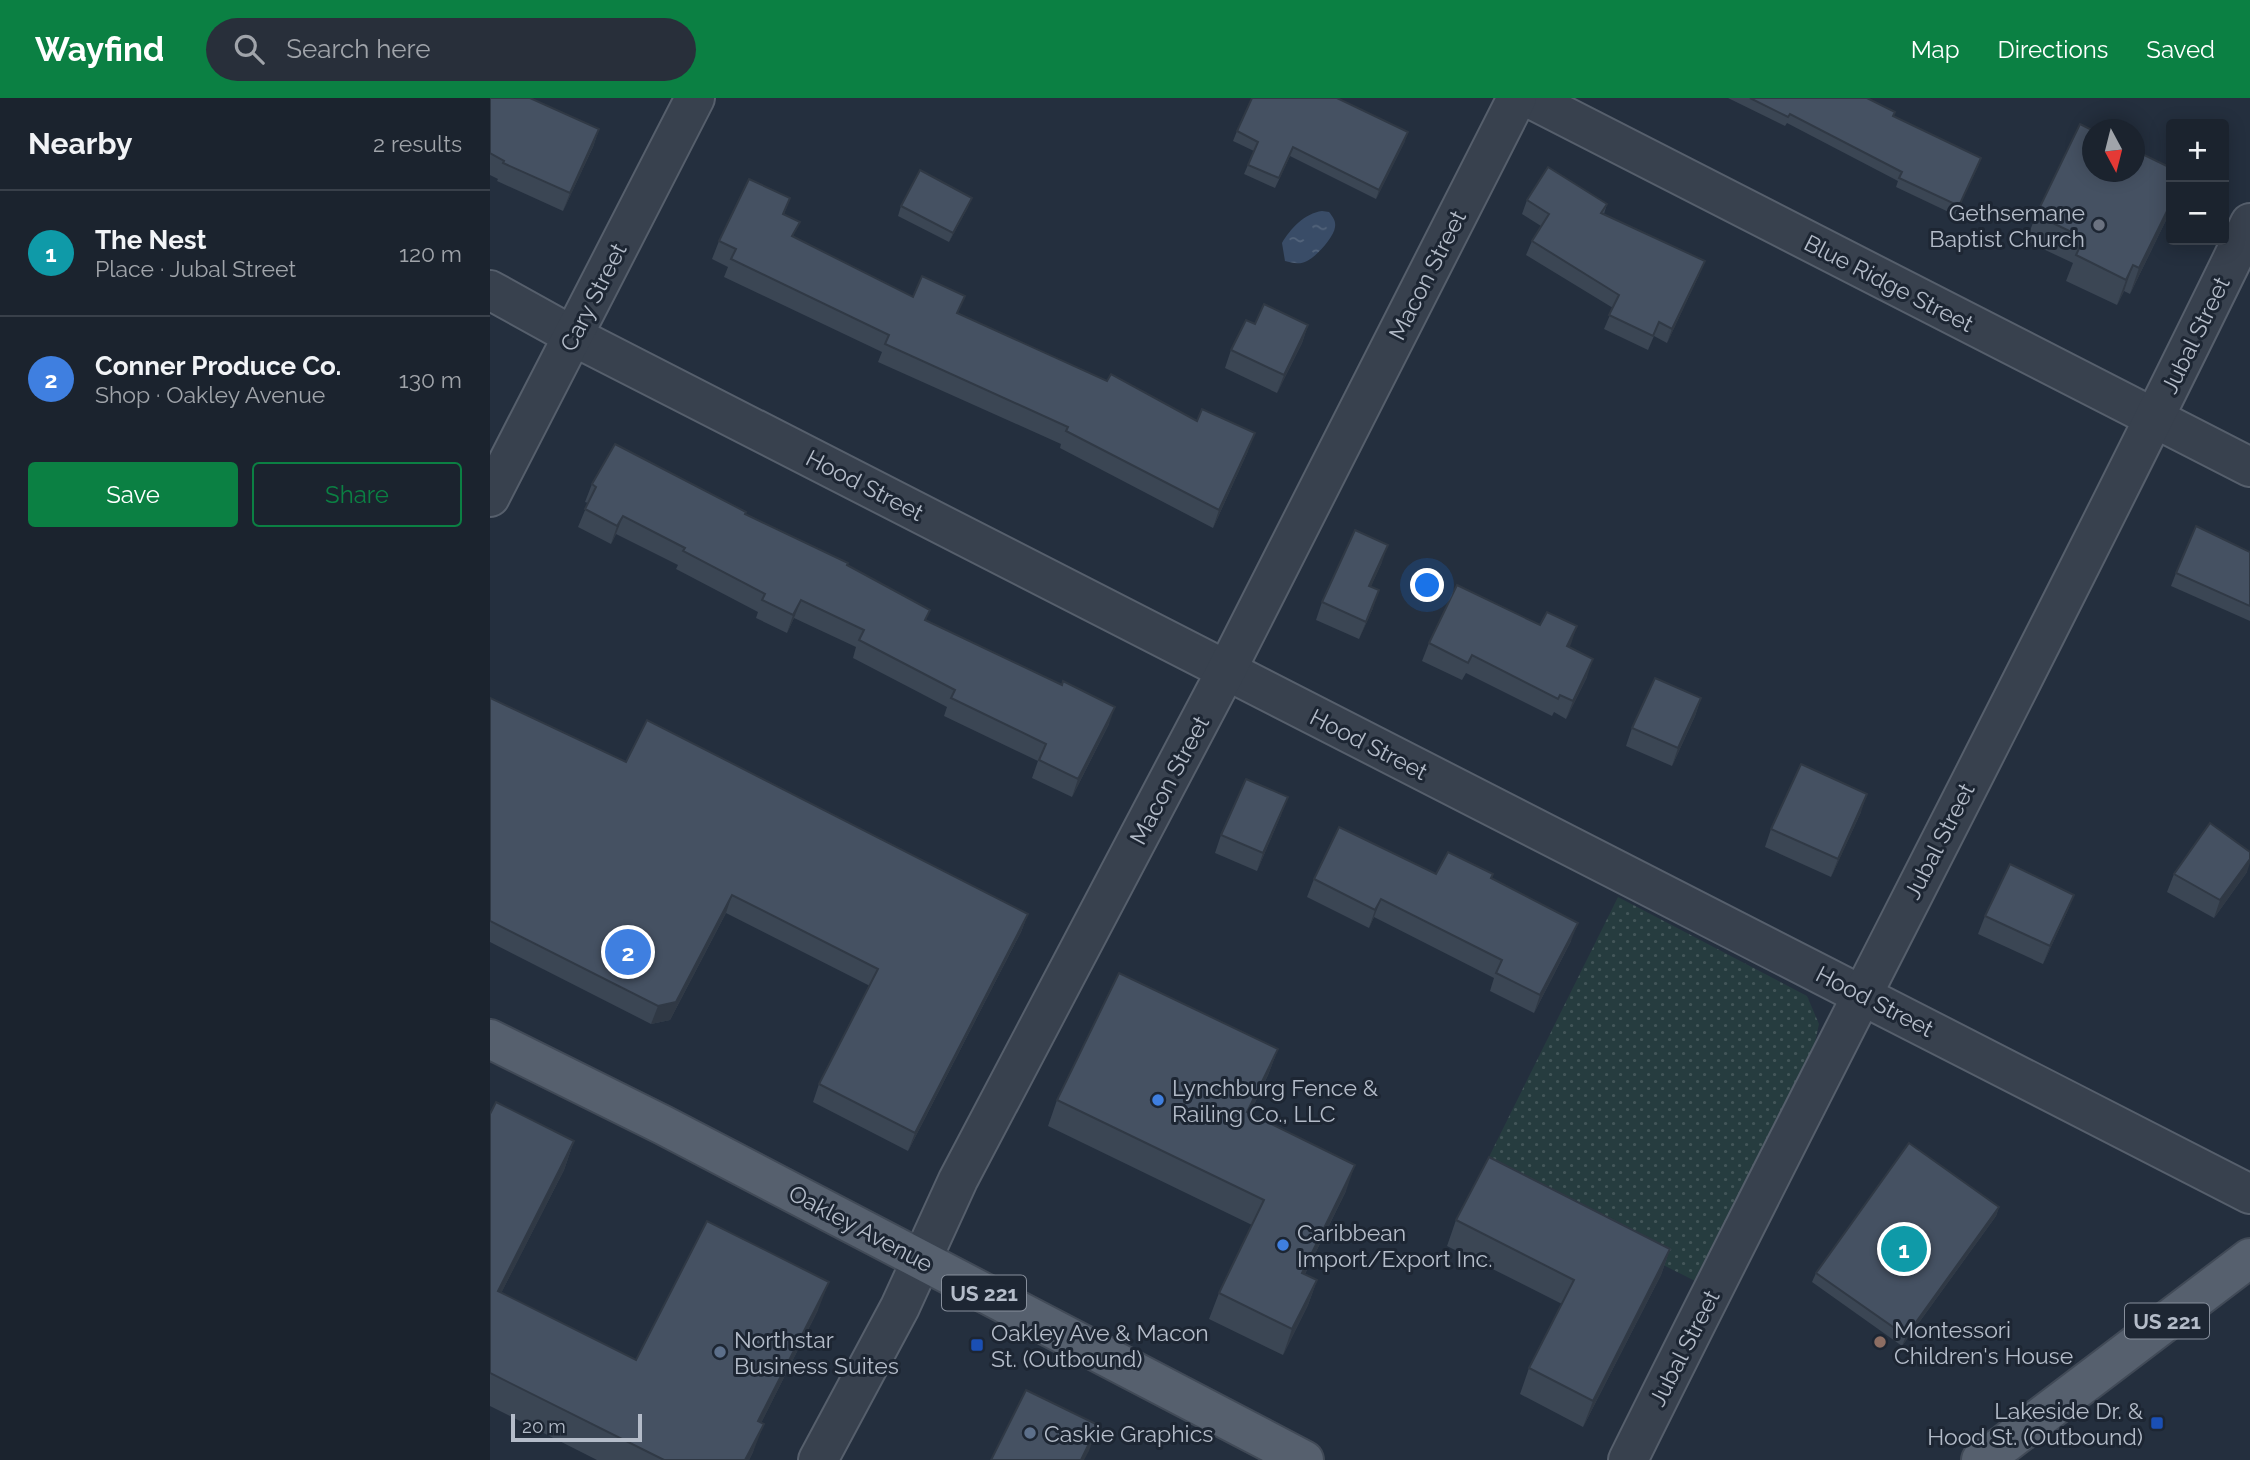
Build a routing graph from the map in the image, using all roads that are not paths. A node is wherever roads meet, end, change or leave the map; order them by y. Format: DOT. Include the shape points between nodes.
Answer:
graph roads {
  1 [pos="695,98"];
  2 [pos="1517,98"];
  3 [pos="1529,98"];
  4 [pos="2250,223"];
  5 [pos="490,290"];
  6 [pos="573,335"];
  7 [pos="2154,418"];
  8 [pos="2250,467"];
  9 [pos="490,497"];
  10 [pos="1226,671"];
  11 [pos="1861,993"];
  12 [pos="490,1039"];
  13 [pos="2250,1194"];
  14 [pos="2250,1258"];
  15 [pos="921,1260"];
  16 [pos="818,1460"];
  17 [pos="1304,1460"];
  18 [pos="1629,1460"];
  19 [pos="1981,1460"];
  1 -- 6 [label="street, Cary Street"];
  2 -- 10 [label="street, Macon Street"];
  3 -- 7 [label="street, Blue Ridge Street"];
  4 -- 7 [label="street, Jubal Street"];
  5 -- 6 [label="street, Hood Street"];
  6 -- 9 [label="street, Cary Street"];
  6 -- 10 [label="street, Hood Street"];
  7 -- 8 [label="street, Blue Ridge Street"];
  7 -- 11 [label="street, Jubal Street"];
  10 -- 11 [label="street, Hood Street"];
  10 -- 15 [label="street, Macon Street" via="969,1159"];
  11 -- 13 [label="street, Hood Street"];
  11 -- 18 [label="street, Jubal Street"];
  12 -- 15 [label="main road, Oakley Avenue / US 221"];
  14 -- 19 [label="main road, US 221"];
  15 -- 16 [label="street, Macon Street"];
  15 -- 17 [label="main road, Oakley Avenue / US 221"];
}
